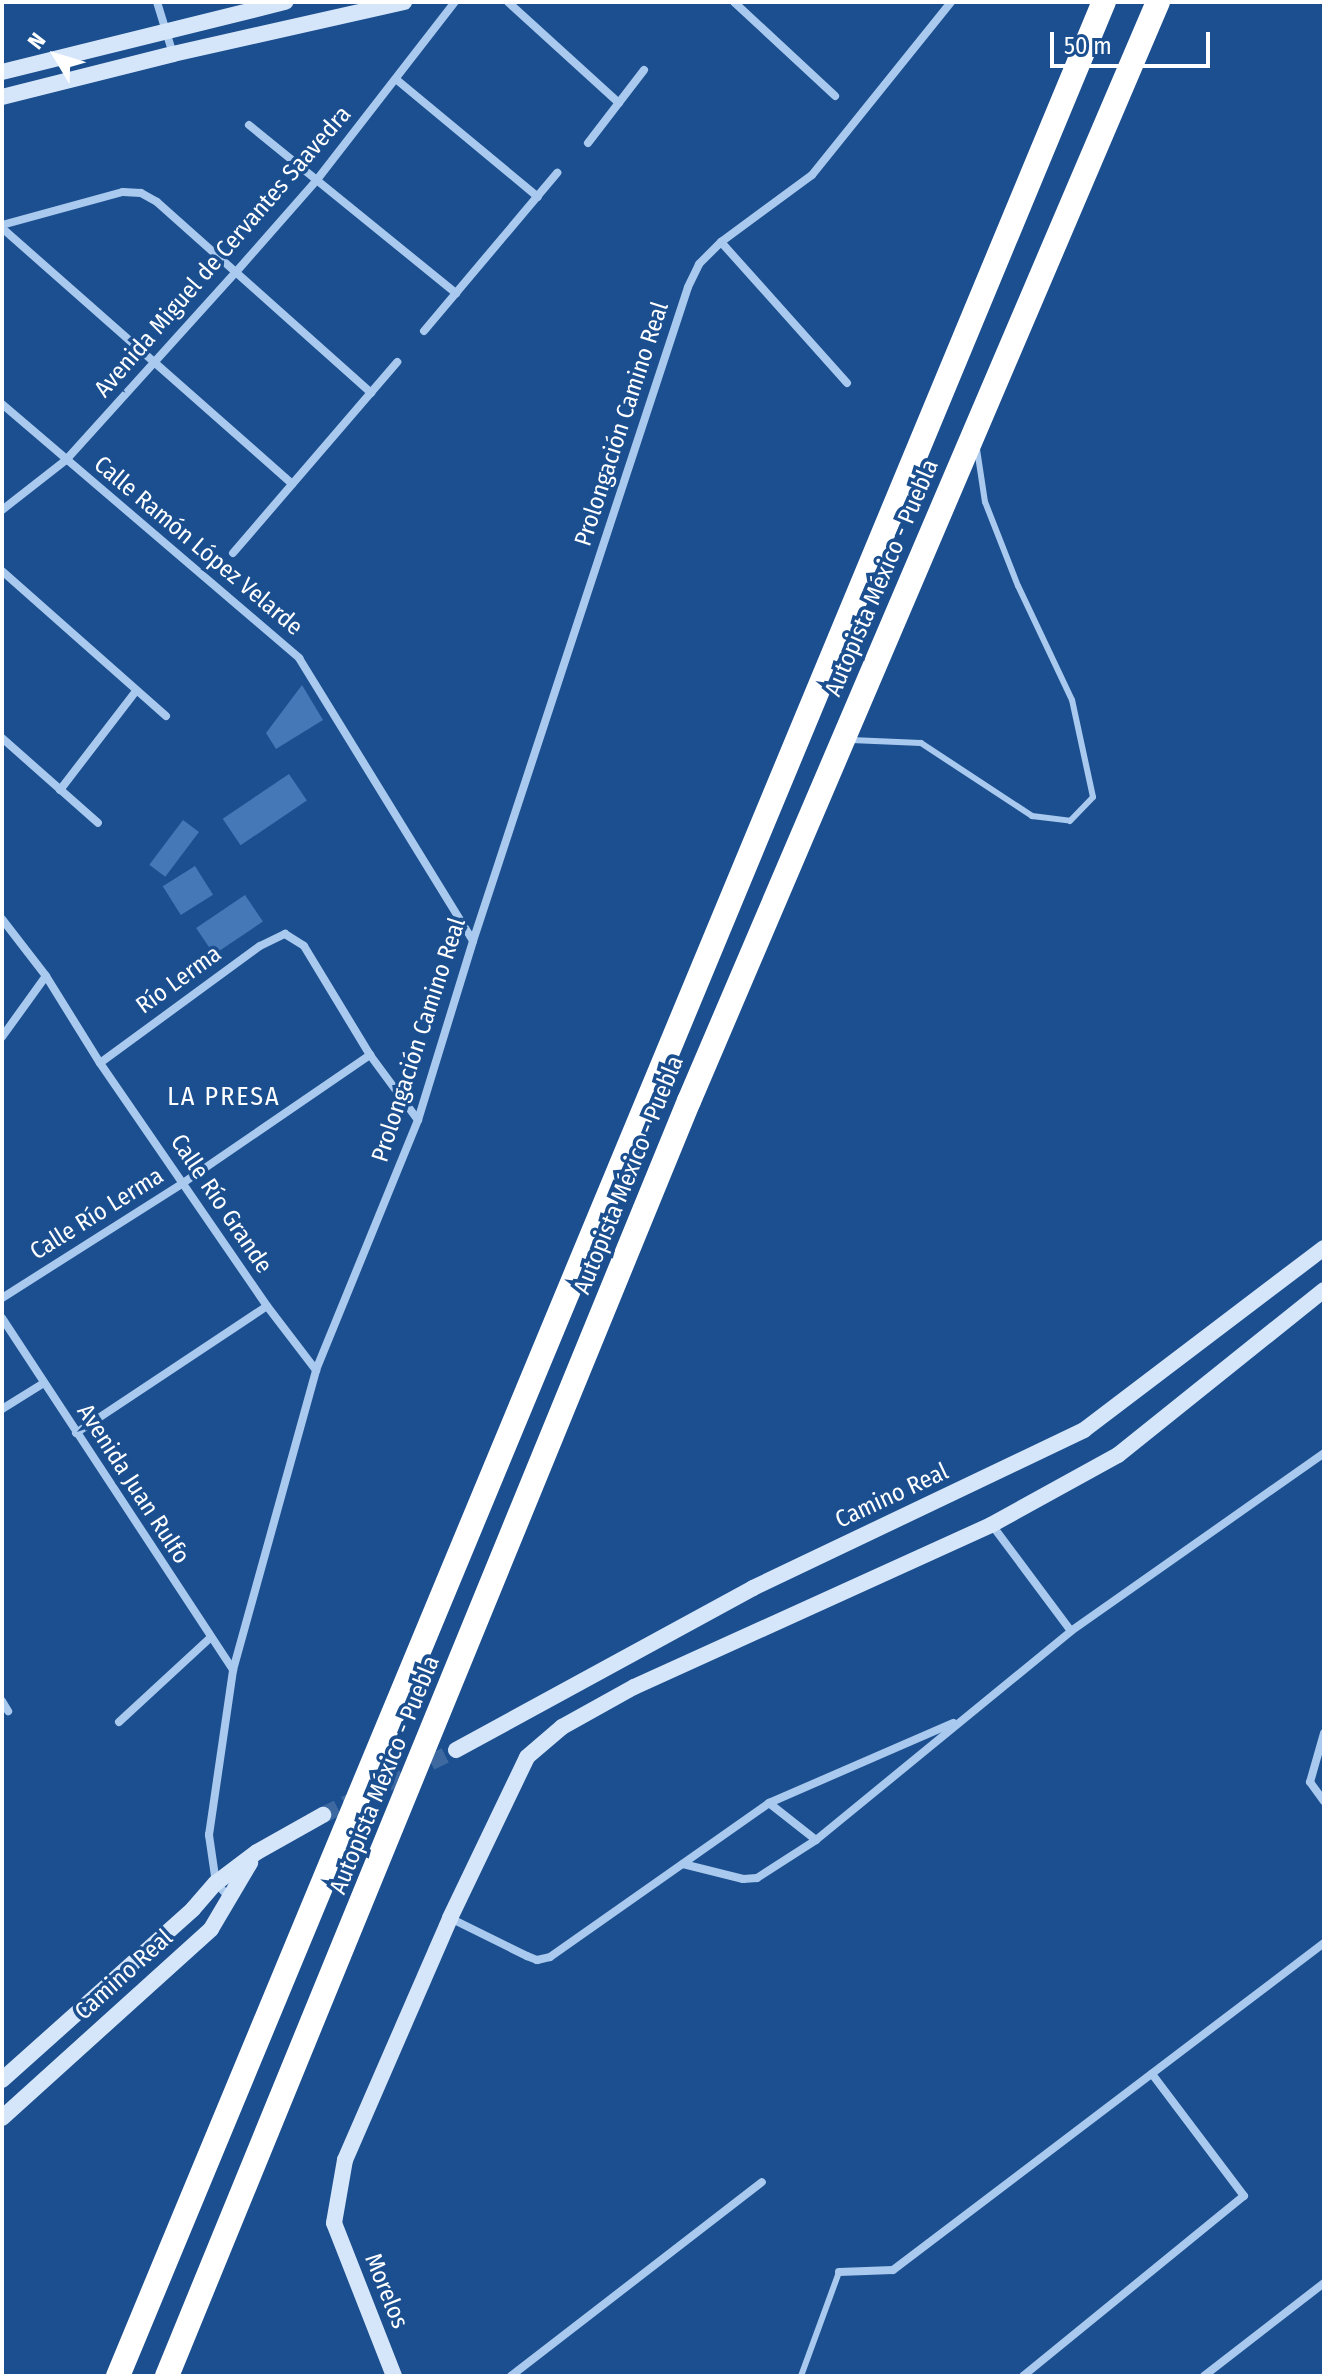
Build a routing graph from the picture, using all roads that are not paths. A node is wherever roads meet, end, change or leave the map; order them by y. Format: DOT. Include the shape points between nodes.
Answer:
graph roads {
  1 [pos="157,2"];
  2 [pos="285,2"];
  3 [pos="404,2"];
  4 [pos="455,2"];
  5 [pos="508,2"];
  6 [pos="734,2"];
  7 [pos="951,2"];
  8 [pos="1104,2"];
  9 [pos="1158,2"];
  10 [pos="167,31"];
  11 [pos="173,54"];
  12 [pos="644,70"];
  13 [pos="2,72"];
  14 [pos="397,80"];
  15 [pos="835,96"];
  16 [pos="2,97"];
  17 [pos="619,103"];
  18 [pos="249,125"];
  19 [pos="588,143"];
  20 [pos="557,173"];
  21 [pos="316,181"];
  22 [pos="538,197"];
  23 [pos="2,226"];
  24 [pos="721,242"];
  25 [pos="236,272"];
  26 [pos="456,293"];
  27 [pos="424,331"];
  28 [pos="155,361"];
  29 [pos="397,362"];
  30 [pos="847,383"];
  31 [pos="371,393"];
  32 [pos="2,404"];
  33 [pos="974,432"];
  34 [pos="66,460"];
  35 [pos="292,484"];
  36 [pos="2,510"];
  37 [pos="233,553"];
  38 [pos="2,571"];
  39 [pos="136,691"];
  40 [pos="166,716"];
  41 [pos="2,738"];
  42 [pos="843,739"];
  43 [pos="60,790"];
  44 [pos="98,823"];
  45 [pos="2,919"];
  46 [pos="473,941"];
  47 [pos="46,976"];
  48 [pos="2,1037"];
  49 [pos="370,1055"];
  50 [pos="100,1063"];
  51 [pos="418,1120"];
  52 [pos="183,1183"];
  53 [pos="1324,1248"];
  54 [pos="1324,1290"];
  55 [pos="2,1298"];
  56 [pos="267,1306"];
  57 [pos="2,1318"];
  58 [pos="316,1370"];
  59 [pos="44,1383"];
  60 [pos="2,1409"];
  61 [pos="76,1433"];
  62 [pos="1324,1453"];
  63 [pos="991,1525"];
  64 [pos="1071,1631"];
  65 [pos="210,1638"];
  66 [pos="233,1670"];
  67 [pos="2,1701"];
  68 [pos="8,1711"];
  69 [pos="965,1718"];
  70 [pos="119,1722"];
  71 [pos="1324,1733"];
  72 [pos="456,1750"];
  73 [pos="1324,1801"];
  74 [pos="769,1803"];
  75 [pos="323,1815"];
  76 [pos="816,1840"];
  77 [pos="257,1852"];
  78 [pos="683,1864"];
  79 [pos="216,1883"];
  80 [pos="228,1896"];
  81 [pos="450,1918"];
  82 [pos="1324,1943"];
  83 [pos="117,1977"];
  84 [pos="135,1998"];
  85 [pos="1152,2074"];
  86 [pos="2,2080"];
  87 [pos="2,2118"];
  88 [pos="762,2182"];
  89 [pos="839,2272"];
  90 [pos="1324,2283"];
  91 [pos="118,2376"];
  92 [pos="167,2376"];
  93 [pos="394,2376"];
  94 [pos="511,2376"];
  95 [pos="801,2376"];
  96 [pos="1023,2376"];
  97 [pos="1204,2376"];
  1 -- 10 [label="street"];
  2 -- 10 [label="street"];
  3 -- 11 [label="street"];
  4 -- 14 [label="street, Avenida Miguel de Cervantes Saavedra"];
  5 -- 17 [label="street"];
  6 -- 15 [label="street"];
  7 -- 24 [label="street" via="812,175"];
  8 -- 91 [label="highway, Autopista México - Puebla"];
  9 -- 33 [label="highway, Autopista México - Puebla"];
  10 -- 11 [label="street"];
  10 -- 13 [label="street"];
  11 -- 16 [label="street"];
  12 -- 17 [label="street"];
  14 -- 21 [label="street, Avenida Miguel de Cervantes Saavedra"];
  14 -- 22 [label="street"];
  17 -- 19 [label="street"];
  18 -- 21 [label="street"];
  20 -- 22 [label="street"];
  21 -- 25 [label="street, Avenida Miguel de Cervantes Saavedra"];
  21 -- 26 [label="street"];
  22 -- 26 [label="street"];
  23 -- 25 [label="street" via="123,192 141,193"];
  23 -- 28 [label="street"];
  24 -- 30 [label="street"];
  24 -- 46 [label="street, Prolongación Camino Real" via="699,264"];
  25 -- 28 [label="street, Avenida Miguel de Cervantes Saavedra"];
  25 -- 31 [label="street"];
  26 -- 27 [label="street"];
  28 -- 34 [label="street, Avenida Miguel de Cervantes Saavedra"];
  28 -- 35 [label="street"];
  29 -- 31 [label="street"];
  31 -- 35 [label="street"];
  32 -- 34 [label="street, Calle Ramón López Velarde"];
  33 -- 42 [label="highway, Autopista México - Puebla"];
  33 -- 42 [label="lane" via="985,502 1072,700 1093,797 1070,821 1032,816 921,743"];
  34 -- 36 [label="street, Avenida Miguel de Cervantes Saavedra"];
  34 -- 46 [label="street, Calle Ramón López Velarde" via="299,658"];
  35 -- 37 [label="street"];
  38 -- 39 [label="street"];
  39 -- 40 [label="street"];
  39 -- 43 [label="street"];
  41 -- 43 [label="street"];
  42 -- 92 [label="highway, Autopista México - Puebla" via="683,1115"];
  43 -- 44 [label="street"];
  45 -- 47 [label="street, Calle Río Grande"];
  46 -- 51 [label="street, Prolongación Camino Real"];
  47 -- 48 [label="street"];
  47 -- 50 [label="street, Calle Río Grande"];
  49 -- 50 [label="street, Río Lerma" via="304,946 285,934 260,946"];
  49 -- 51 [label="street"];
  49 -- 52 [label="street, Calle Río Lerma"];
  50 -- 52 [label="street, Calle Río Grande"];
  51 -- 58 [label="street, Prolongación Camino Real"];
  52 -- 55 [label="street, Calle Río Lerma"];
  52 -- 56 [label="street, Calle Río Grande"];
  53 -- 72 [label="street, Camino Real" via="1084,1430 753,1588"];
  54 -- 63 [label="street" via="1118,1455"];
  56 -- 58 [label="street, Calle Río Grande"];
  56 -- 61 [label="street"];
  57 -- 59 [label="street, Avenida Juan Rulfo"];
  58 -- 66 [label="street, Prolongación Camino Real"];
  59 -- 60 [label="street"];
  59 -- 61 [label="street, Avenida Juan Rulfo"];
  61 -- 65 [label="street, Avenida Juan Rulfo"];
  62 -- 64 [label="street"];
  63 -- 64 [label="street"];
  63 -- 81 [label="street" via="748,1633 562,1727 527,1757"];
  64 -- 69 [label="street"];
  65 -- 66 [label="street, Avenida Juan Rulfo"];
  65 -- 70 [label="street"];
  66 -- 79 [label="street, Prolongación Camino Real" via="209,1835"];
  67 -- 68 [label="street"];
  69 -- 74 [label="street"];
  69 -- 76 [label="street"];
  71 -- 73 [label="street" via="1310,1782"];
  74 -- 76 [label="street"];
  74 -- 78 [label="street"];
  75 -- 77 [label="street, Camino Real"];
  76 -- 78 [label="street" via="757,1878"];
  77 -- 79 [label="street, Camino Real"];
  77 -- 80 [label="street, Camino Real"];
  78 -- 81 [label="street" via="550,1957 537,1960"];
  79 -- 80 [label="street"];
  79 -- 83 [label="street, Camino Real"];
  80 -- 84 [label="street, Camino Real" via="211,1929"];
  81 -- 93 [label="street, Morelos" via="345,2160 334,2223"];
  82 -- 85 [label="street"];
  83 -- 84 [label="street"];
  83 -- 86 [label="street, Camino Real"];
  84 -- 87 [label="street, Camino Real"];
  85 -- 89 [label="street" via="893,2270"];
  85 -- 96 [label="street" via="1244,2196"];
  88 -- 94 [label="street"];
  89 -- 95 [label="lane"];
  90 -- 97 [label="street"];
}
